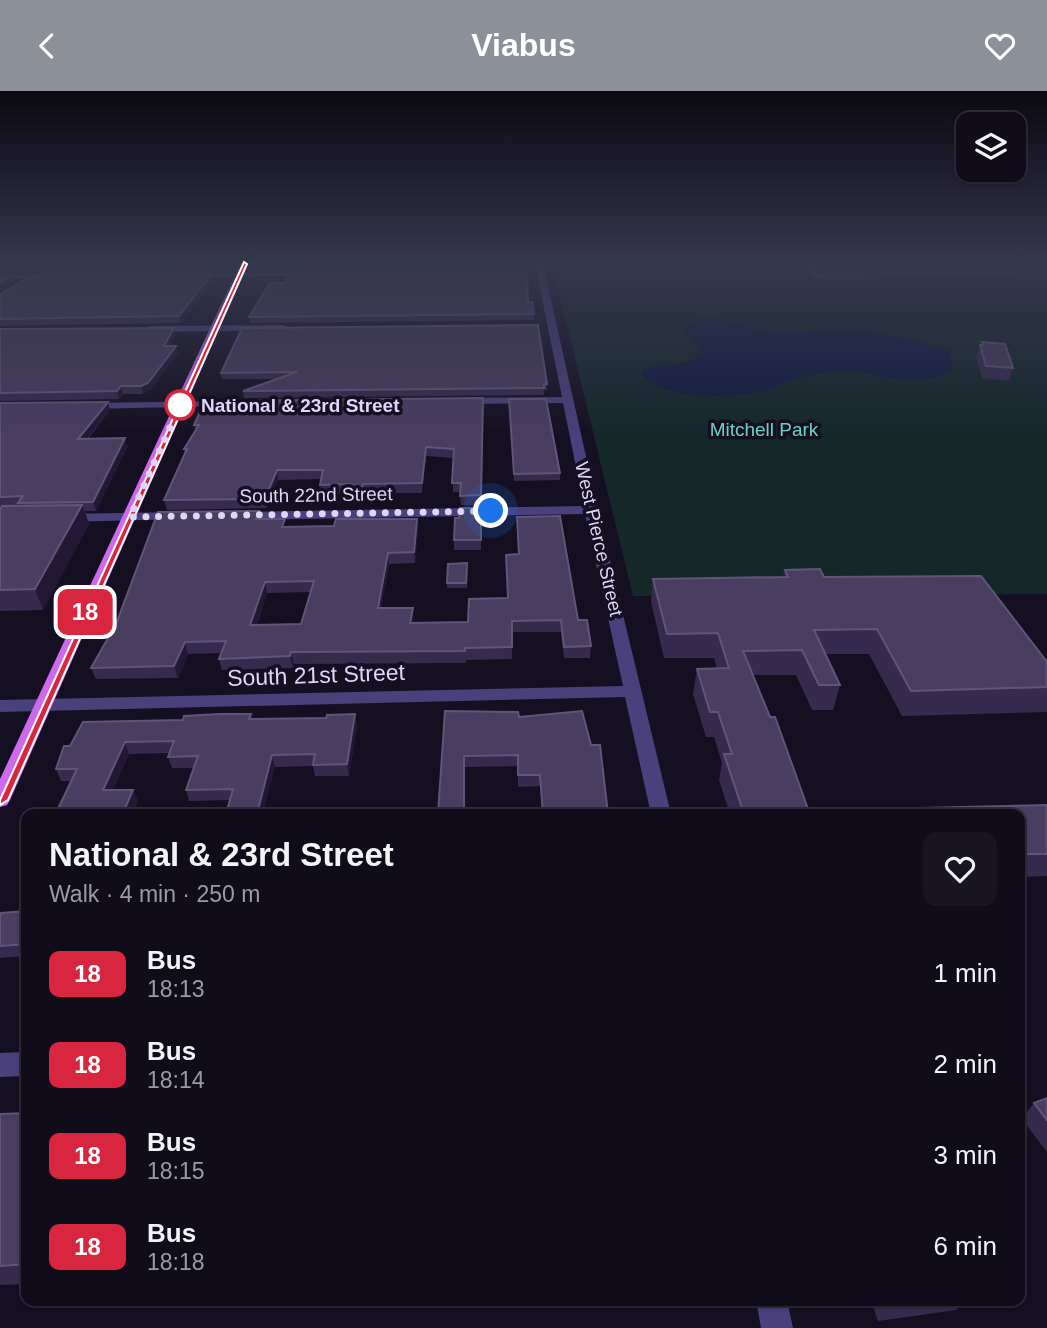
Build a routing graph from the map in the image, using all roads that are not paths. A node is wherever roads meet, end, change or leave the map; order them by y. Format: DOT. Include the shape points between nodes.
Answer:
graph roads {
  1 [pos="217,322"];
  2 [pos="546,322"];
  3 [pos="214,328"];
  4 [pos="290,328"];
  5 [pos="143,330"];
  6 [pos="568,400"];
  7 [pos="450,401"];
  8 [pos="234,404"];
  9 [pos="180,405"];
  10 [pos="74,406"];
  11 [pos="592,510"];
  12 [pos="191,516"];
  13 [pos="229,516"];
  14 [pos="130,517"];
  15 [pos="51,518"];
  16 [pos="634,691"];
  17 [pos="42,705"];
  18 [pos="0,706"];
  19 [pos="0,800"];
  20 [pos="660,809"];
  21 [pos="0,1065"];
  22 [pos="21,1065"];
  23 [pos="772,1306"];
  24 [pos="777,1328"];
  1 -- 3 [label="main road"];
  2 -- 6 [label="street, West Pierce Street"];
  3 -- 4 [label="street"];
  3 -- 5 [label="street"];
  3 -- 9 [label="main road"];
  6 -- 7 [label="street"];
  6 -- 11 [label="street, West Pierce Street"];
  8 -- 9 [label="street"];
  9 -- 10 [label="street"];
  9 -- 14 [label="main road"];
  11 -- 13 [label="street, South 22nd Street"];
  11 -- 16 [label="street, West Pierce Street"];
  12 -- 14 [label="street"];
  14 -- 15 [label="street"];
  14 -- 17 [label="main road"];
  16 -- 17 [label="street, South 21st Street"];
  16 -- 20 [label="street, West Pierce Street"];
  17 -- 18 [label="street, South 21st Street"];
  17 -- 19 [label="main road"];
  21 -- 22 [label="street"];
  23 -- 24 [label="street"];
}
